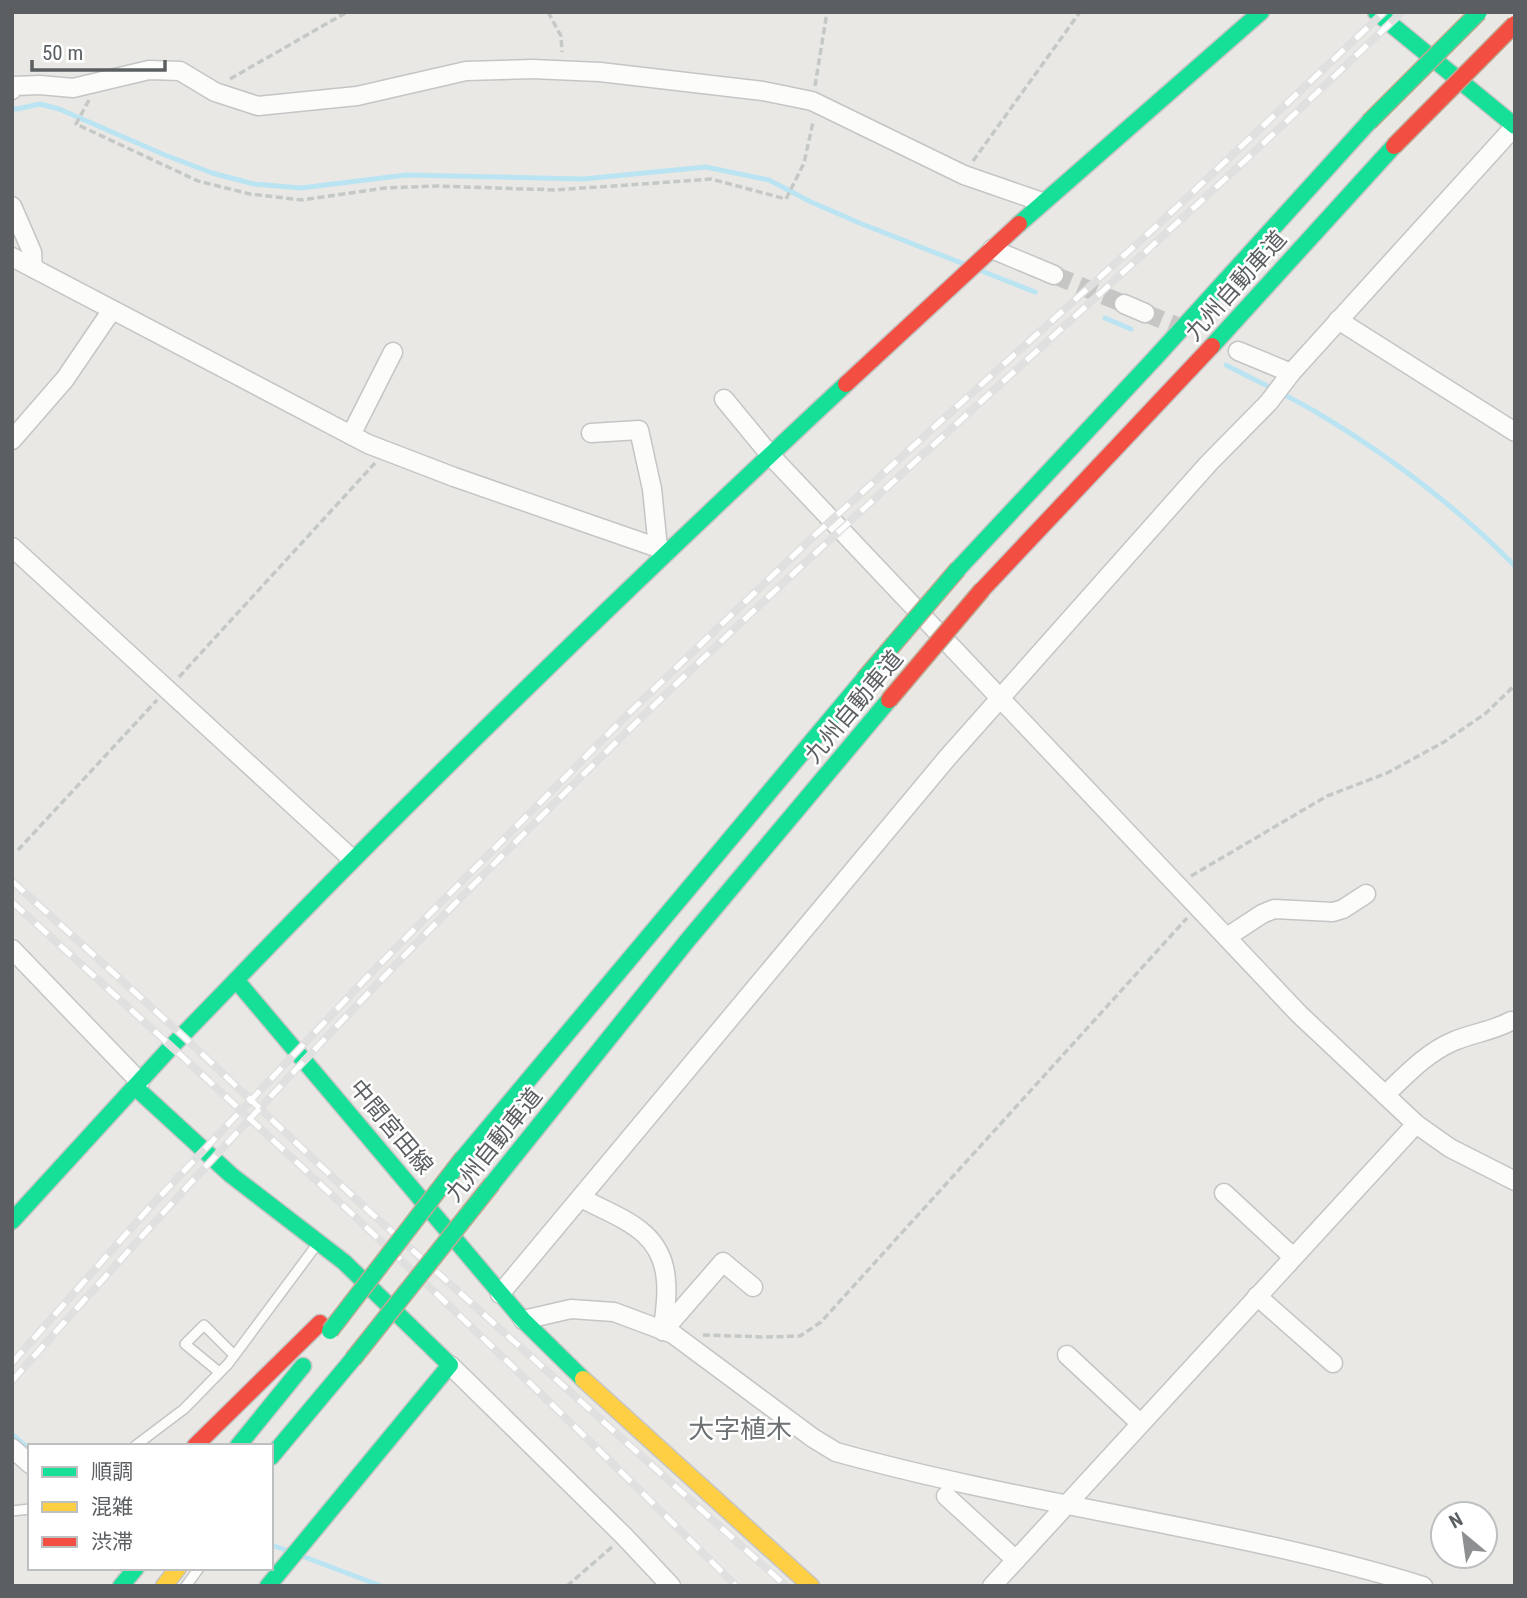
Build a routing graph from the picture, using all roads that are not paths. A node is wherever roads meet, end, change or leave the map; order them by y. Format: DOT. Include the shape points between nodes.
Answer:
graph roads {
  1 [pos="1376,12"];
  2 [pos="1479,12"];
  3 [pos="1251,17"];
  4 [pos="1515,24"];
  5 [pos="13,87"];
  6 [pos="1515,126"];
  7 [pos="1042,202"];
  8 [pos="12,206"];
  9 [pos="989,252"];
  10 [pos="12,257"];
  11 [pos="33,268"];
  12 [pos="1054,275"];
  13 [pos="1124,304"];
  14 [pos="112,310"];
  15 [pos="1145,313"];
  16 [pos="1338,320"];
  17 [pos="1238,351"];
  18 [pos="393,352"];
  19 [pos="1288,377"];
  20 [pos="724,398"];
  21 [pos="1515,432"];
  22 [pos="591,433"];
  23 [pos="351,435"];
  24 [pos="12,440"];
  25 [pos="771,456"];
  26 [pos="12,547"];
  27 [pos="663,550"];
  28 [pos="999,699"];
  29 [pos="352,859"];
  30 [pos="1366,894"];
  31 [pos="1227,937"];
  32 [pos="12,949"];
  33 [pos="236,980"];
  34 [pos="1511,1021"];
  35 [pos="138,1085"];
  36 [pos="1385,1095"];
  37 [pos="1416,1124"];
  38 [pos="1515,1181"];
  39 [pos="1224,1193"];
  40 [pos="581,1198"];
  41 [pos="12,1221"];
  42 [pos="319,1242"];
  43 [pos="1293,1257"];
  44 [pos="753,1287"];
  45 [pos="500,1294"];
  46 [pos="1257,1296"];
  47 [pos="523,1320"];
  48 [pos="325,1327"];
  49 [pos="668,1333"];
  50 [pos="234,1355"];
  51 [pos="1067,1355"];
  52 [pos="1334,1363"];
  53 [pos="450,1365"];
  54 [pos="219,1373"];
  55 [pos="309,1412"];
  56 [pos="1140,1423"];
  57 [pos="201,1440"];
  58 [pos="138,1444"];
  59 [pos="239,1444"];
  60 [pos="12,1448"];
  61 [pos="273,1455"];
  62 [pos="28,1462"];
  63 [pos="273,1464"];
  64 [pos="946,1496"];
  65 [pos="1065,1504"];
  66 [pos="279,1560"];
  67 [pos="1016,1560"];
  68 [pos="134,1570"];
  69 [pos="176,1570"];
  70 [pos="198,1570"];
  71 [pos="1355,1577"];
  72 [pos="121,1586"];
  73 [pos="164,1586"];
  74 [pos="186,1586"];
  75 [pos="268,1586"];
  76 [pos="671,1586"];
  77 [pos="811,1586"];
  78 [pos="992,1586"];
  79 [pos="1423,1586"];
  1 -- 6 [label="main road"];
  2 -- 48 [label="main road, 九州自動車道, bridge" via="1369,122 958,569"];
  3 -- 7 [label="main road"];
  4 -- 55 [label="main road, 九州自動車道, bridge" via="1394,146 982,590 687,941"];
  5 -- 7 [label="street" via="73,89 149,70 180,71 211,90 258,106 357,96 466,71 600,72 812,101 964,174"];
  6 -- 16 [label="street"];
  7 -- 9 [label="main road"];
  8 -- 11 [label="street" via="32,252"];
  9 -- 12 [label="street"];
  9 -- 25 [label="main road"];
  10 -- 11 [label="street"];
  11 -- 14 [label="street"];
  13 -- 15 [label="street"];
  14 -- 23 [label="street"];
  14 -- 24 [label="street" via="65,379"];
  16 -- 19 [label="street"];
  16 -- 21 [label="street"];
  17 -- 19 [label="street"];
  18 -- 23 [label="street"];
  19 -- 28 [label="street"];
  20 -- 25 [label="street"];
  22 -- 27 [label="street" via="639,430"];
  23 -- 27 [label="street"];
  25 -- 27 [label="main road"];
  25 -- 28 [label="street"];
  26 -- 29 [label="street"];
  27 -- 29 [label="main road"];
  28 -- 31 [label="street"];
  28 -- 40 [label="street"];
  29 -- 33 [label="main road"];
  30 -- 31 [label="street" via="1333,912 1274,909"];
  31 -- 36 [label="street" via="1299,1014"];
  32 -- 35 [label="street"];
  33 -- 35 [label="main road"];
  33 -- 45 [label="main road, 中間宮田線"];
  34 -- 36 [label="street" via="1436,1050"];
  35 -- 41 [label="main road"];
  35 -- 42 [label="main road" via="231,1175"];
  36 -- 37 [label="street"];
  37 -- 38 [label="street" via="1450,1148"];
  37 -- 43 [label="street"];
  39 -- 43 [label="street"];
  40 -- 45 [label="street"];
  40 -- 49 [label="street" via="634,1225 651,1238 662,1255"];
  42 -- 50 [label="lane"];
  42 -- 53 [label="main road"];
  43 -- 46 [label="street"];
  44 -- 49 [label="street" via="723,1262"];
  45 -- 47 [label="main road, 中間宮田線"];
  46 -- 52 [label="street"];
  46 -- 56 [label="street"];
  47 -- 49 [label="street" via="571,1309 614,1312"];
  47 -- 77 [label="main road, 中間宮田線"];
  48 -- 57 [label="main road"];
  48 -- 59 [label="main road, 九州自動車道"];
  49 -- 65 [label="street" via="836,1452"];
  50 -- 54 [label="lane"];
  50 -- 54 [label="lane" via="204,1325 185,1344"];
  51 -- 56 [label="street"];
  53 -- 66 [label="main road"];
  53 -- 76 [label="street"];
  54 -- 58 [label="lane" via="184,1409"];
  55 -- 61 [label="main road, 九州自動車道"];
  55 -- 63 [label="lane"];
  56 -- 65 [label="street"];
  60 -- 62 [label="street"];
  64 -- 67 [label="street"];
  65 -- 67 [label="street"];
  65 -- 71 [label="street" via="1274,1547"];
  66 -- 75 [label="main road"];
  67 -- 78 [label="street"];
  68 -- 72 [label="main road"];
  69 -- 73 [label="main road"];
  70 -- 74 [label="lane"];
  71 -- 79 [label="street"];
}
